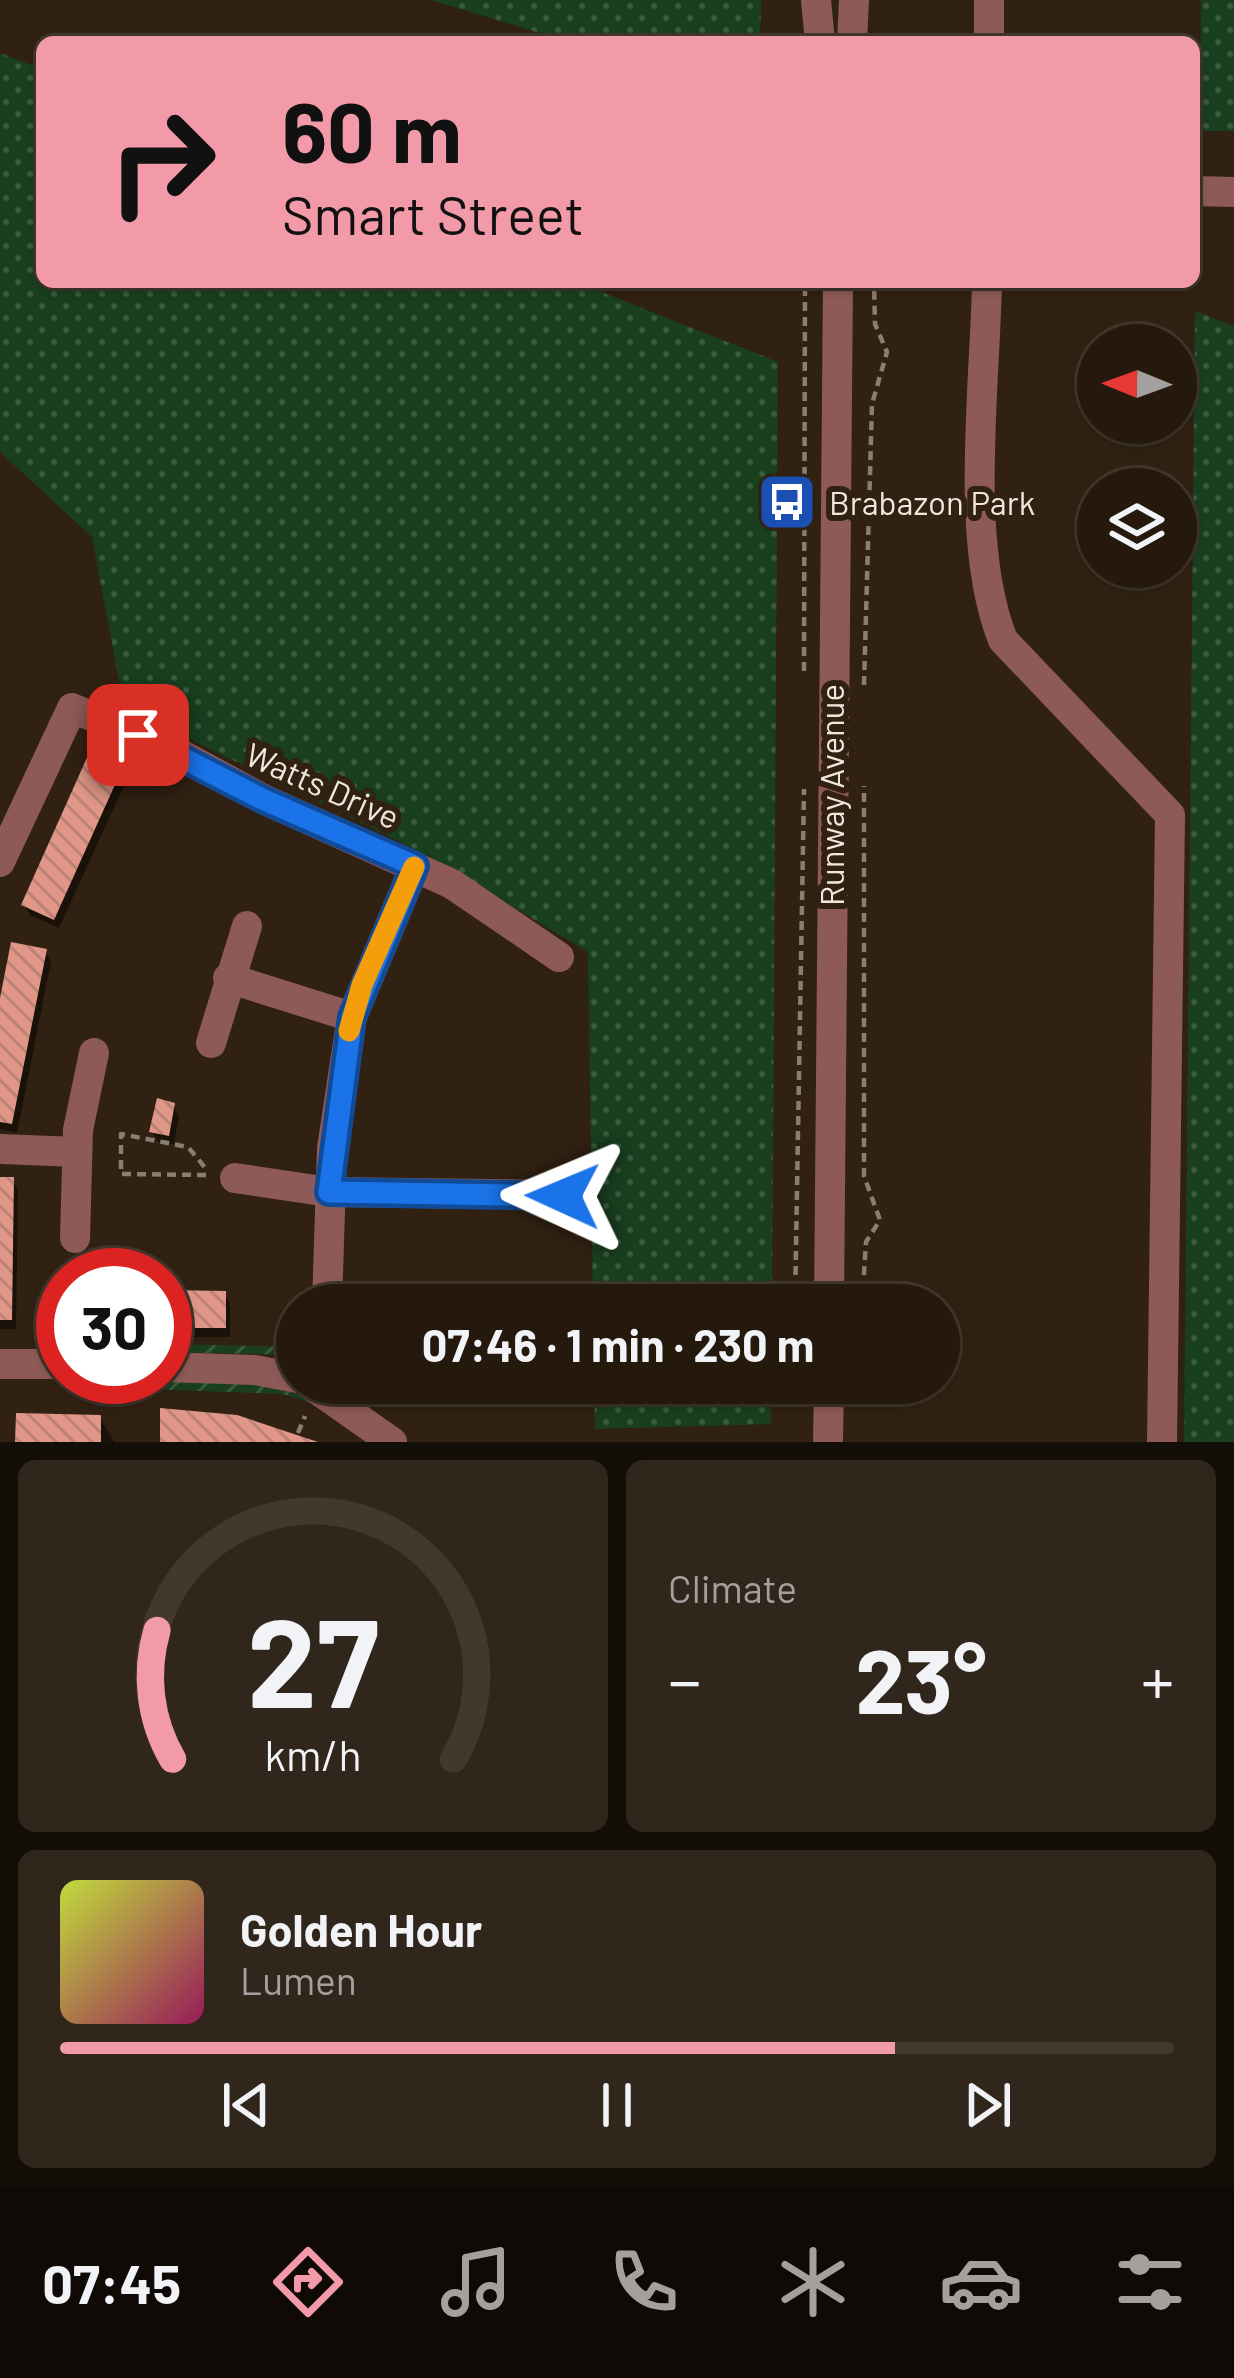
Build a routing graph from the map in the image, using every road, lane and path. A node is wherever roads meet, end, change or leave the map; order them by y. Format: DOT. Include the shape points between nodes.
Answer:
graph roads {
  1 [pos="816,0"];
  2 [pos="854,0"];
  3 [pos="989,0"];
  4 [pos="819,36"];
  5 [pos="853,36"];
  6 [pos="989,36"];
  7 [pos="1200,191"];
  8 [pos="1234,192"];
  9 [pos="805,288"];
  10 [pos="838,288"];
  11 [pos="874,288"];
  12 [pos="987,288"];
  13 [pos="806,682"];
  14 [pos="863,692"];
  15 [pos="807,771"];
  16 [pos="863,781"];
  17 [pos="0,862"];
  18 [pos="415,866"];
  19 [pos="247,926"];
  20 [pos="559,957"];
  21 [pos="228,979"];
  22 [pos="352,1017"];
  23 [pos="211,1043"];
  24 [pos="94,1053"];
  25 [pos="0,1149"];
  26 [pos="76,1152"];
  27 [pos="224,1177"];
  28 [pos="329,1192"];
  29 [pos="563,1196"];
  30 [pos="75,1238"];
  31 [pos="327,1284"];
  32 [pos="795,1284"];
  33 [pos="829,1284"];
  34 [pos="863,1284"];
  35 [pos="0,1364"];
  36 [pos="36,1364"];
  37 [pos="192,1368"];
  38 [pos="276,1377"];
  39 [pos="304,1404"];
  40 [pos="333,1404"];
  41 [pos="829,1404"];
  42 [pos="298,1432"];
  43 [pos="392,1442"];
  44 [pos="828,1442"];
  45 [pos="1162,1442"];
  1 -- 4 [label="street"];
  2 -- 5 [label="street"];
  3 -- 6 [label="street"];
  7 -- 8 [label="street"];
  9 -- 13 [label="path, Runway Avenue"];
  10 -- 33 [label="street, Runway Avenue"];
  11 -- 14 [label="path, Runway Avenue" via="874,324 887,352 872,404"];
  12 -- 45 [label="street" via="982,559 992,611 1003,640 1170,815"];
  15 -- 32 [label="path, Runway Avenue"];
  16 -- 34 [label="path, Runway Avenue" via="865,1177 880,1220 866,1242"];
  17 -- 18 [label="street, Watts Drive" via="72,708"];
  18 -- 20 [label="street, Watts Drive"];
  18 -- 22 [label="street"];
  19 -- 21 [label="street"];
  21 -- 22 [label="street"];
  21 -- 23 [label="street"];
  22 -- 28 [label="street"];
  24 -- 26 [label="street"];
  25 -- 26 [label="street"];
  26 -- 30 [label="street"];
  27 -- 27 [label="path" via="121,1174 121,1135 188,1147"];
  27 -- 28 [label="street"];
  28 -- 29 [label="street"];
  28 -- 31 [label="street"];
  35 -- 36 [label="street"];
  37 -- 38 [label="street"];
  39 -- 42 [label="path"];
  40 -- 43 [label="street"];
  41 -- 44 [label="street"];
}
